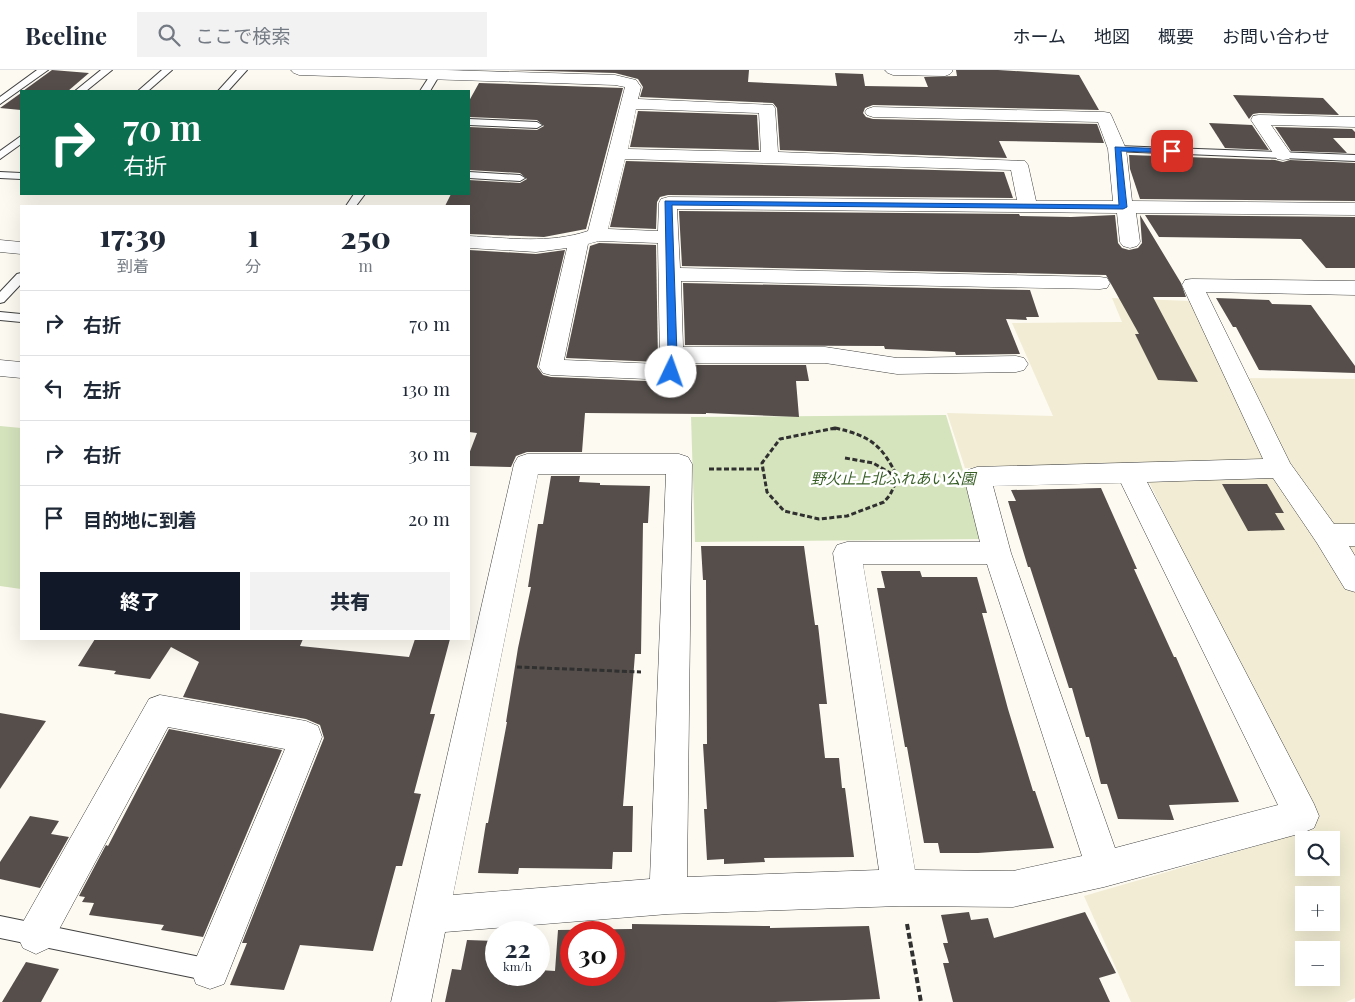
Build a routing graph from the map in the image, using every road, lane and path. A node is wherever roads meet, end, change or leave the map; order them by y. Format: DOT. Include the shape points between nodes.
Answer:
graph roads {
  1 [pos="43,70"];
  2 [pos="107,70"];
  3 [pos="167,70"];
  4 [pos="242,70"];
  5 [pos="299,70"];
  6 [pos="893,70"];
  7 [pos="945,71"];
  8 [pos="524,74"];
  9 [pos="616,75"];
  10 [pos="434,76"];
  11 [pos="81,90"];
  12 [pos="144,90"];
  13 [pos="224,90"];
  14 [pos="426,90"];
  15 [pos="0,101"];
  16 [pos="630,104"];
  17 [pos="873,112"];
  18 [pos="470,122"];
  19 [pos="1355,122"];
  20 [pos="537,125"];
  21 [pos="20,140"];
  22 [pos="1117,149"];
  23 [pos="618,154"];
  24 [pos="1283,155"];
  25 [pos="0,156"];
  26 [pos="770,156"];
  27 [pos="1355,158"];
  28 [pos="0,175"];
  29 [pos="20,176"];
  30 [pos="470,176"];
  31 [pos="520,178"];
  32 [pos="1028,206"];
  33 [pos="1123,207"];
  34 [pos="1355,209"];
  35 [pos="668,237"];
  36 [pos="588,238"];
  37 [pos="470,242"];
  38 [pos="1130,242"];
  39 [pos="0,246"];
  40 [pos="20,248"];
  41 [pos="670,274"];
  42 [pos="20,278"];
  43 [pos="1100,283"];
  44 [pos="1355,288"];
  45 [pos="0,299"];
  46 [pos="0,316"];
  47 [pos="20,318"];
  48 [pos="672,355"];
  49 [pos="1016,364"];
  50 [pos="0,368"];
  51 [pos="20,370"];
  52 [pos="845,458"];
  53 [pos="1280,468"];
  54 [pos="678,469"];
  55 [pos="763,469"];
  56 [pos="1130,472"];
  57 [pos="898,478"];
  58 [pos="1327,535"];
  59 [pos="1355,535"];
  60 [pos="997,553"];
  61 [pos="1355,580"];
  62 [pos="484,666"];
  63 [pos="673,673"];
  64 [pos="1104,869"];
  65 [pos="900,888"];
  66 [pos="668,896"];
  67 [pos="430,915"];
  68 [pos="0,926"];
  69 [pos="36,935"];
  70 [pos="210,970"];
  71 [pos="411,1002"];
  72 [pos="921,1002"];
  1 -- 15 [label="lane"];
  2 -- 11 [label="lane"];
  3 -- 12 [label="lane"];
  4 -- 13 [label="lane"];
  5 -- 10 [label="street"];
  6 -- 7 [label="street"];
  8 -- 9 [label="street"];
  8 -- 10 [label="street"];
  9 -- 16 [label="street" via="633,87"];
  10 -- 14 [label="lane"];
  16 -- 23 [label="street"];
  16 -- 26 [label="street" via="767,100"];
  17 -- 22 [label="street" via="1104,117"];
  18 -- 20 [label="lane"];
  19 -- 24 [label="street" via="1259,120"];
  21 -- 25 [label="lane"];
  22 -- 24 [label="lane"];
  22 -- 33 [label="street"];
  23 -- 26 [label="street"];
  23 -- 36 [label="street"];
  24 -- 27 [label="lane"];
  26 -- 32 [label="street" via="1019,165"];
  28 -- 29 [label="lane"];
  30 -- 31 [label="lane"];
  32 -- 33 [label="street"];
  32 -- 35 [label="street" via="668,203"];
  33 -- 34 [label="street"];
  33 -- 38 [label="street" via="1127,213"];
  35 -- 36 [label="street"];
  35 -- 41 [label="street"];
  36 -- 37 [label="street" via="536,246"];
  36 -- 48 [label="street" via="551,367 671,372"];
  39 -- 40 [label="street"];
  41 -- 43 [label="street"];
  41 -- 48 [label="street"];
  42 -- 45 [label="lane"];
  44 -- 53 [label="street" via="1192,285"];
  46 -- 47 [label="lane"];
  48 -- 49 [label="street" via="825,355 897,366"];
  50 -- 51 [label="street"];
  52 -- 57 [label="path" via="864,459"];
  53 -- 56 [label="street"];
  53 -- 58 [label="street"];
  54 -- 55 [label="path"];
  54 -- 62 [label="street" via="679,464 527,464"];
  54 -- 63 [label="street"];
  55 -- 57 [label="path" via="762,463 780,439 836,428 857,432 876,442 888,456"];
  55 -- 57 [label="path" via="767,492 784,511 819,519 847,516 884,502"];
  56 -- 60 [label="street" via="977,476"];
  56 -- 64 [label="street" via="1302,816"];
  58 -- 59 [label="street"];
  58 -- 61 [label="street"];
  60 -- 64 [label="street"];
  60 -- 65 [label="street" via="847,554"];
  62 -- 63 [label="path"];
  62 -- 67 [label="street"];
  63 -- 66 [label="street"];
  64 -- 65 [label="street" via="1013,890"];
  65 -- 66 [label="street"];
  65 -- 72 [label="path"];
  66 -- 67 [label="street"];
  67 -- 71 [label="street"];
  68 -- 69 [label="lane"];
  69 -- 70 [label="lane"];
  69 -- 70 [label="street" via="160,710 306,737"];
}
